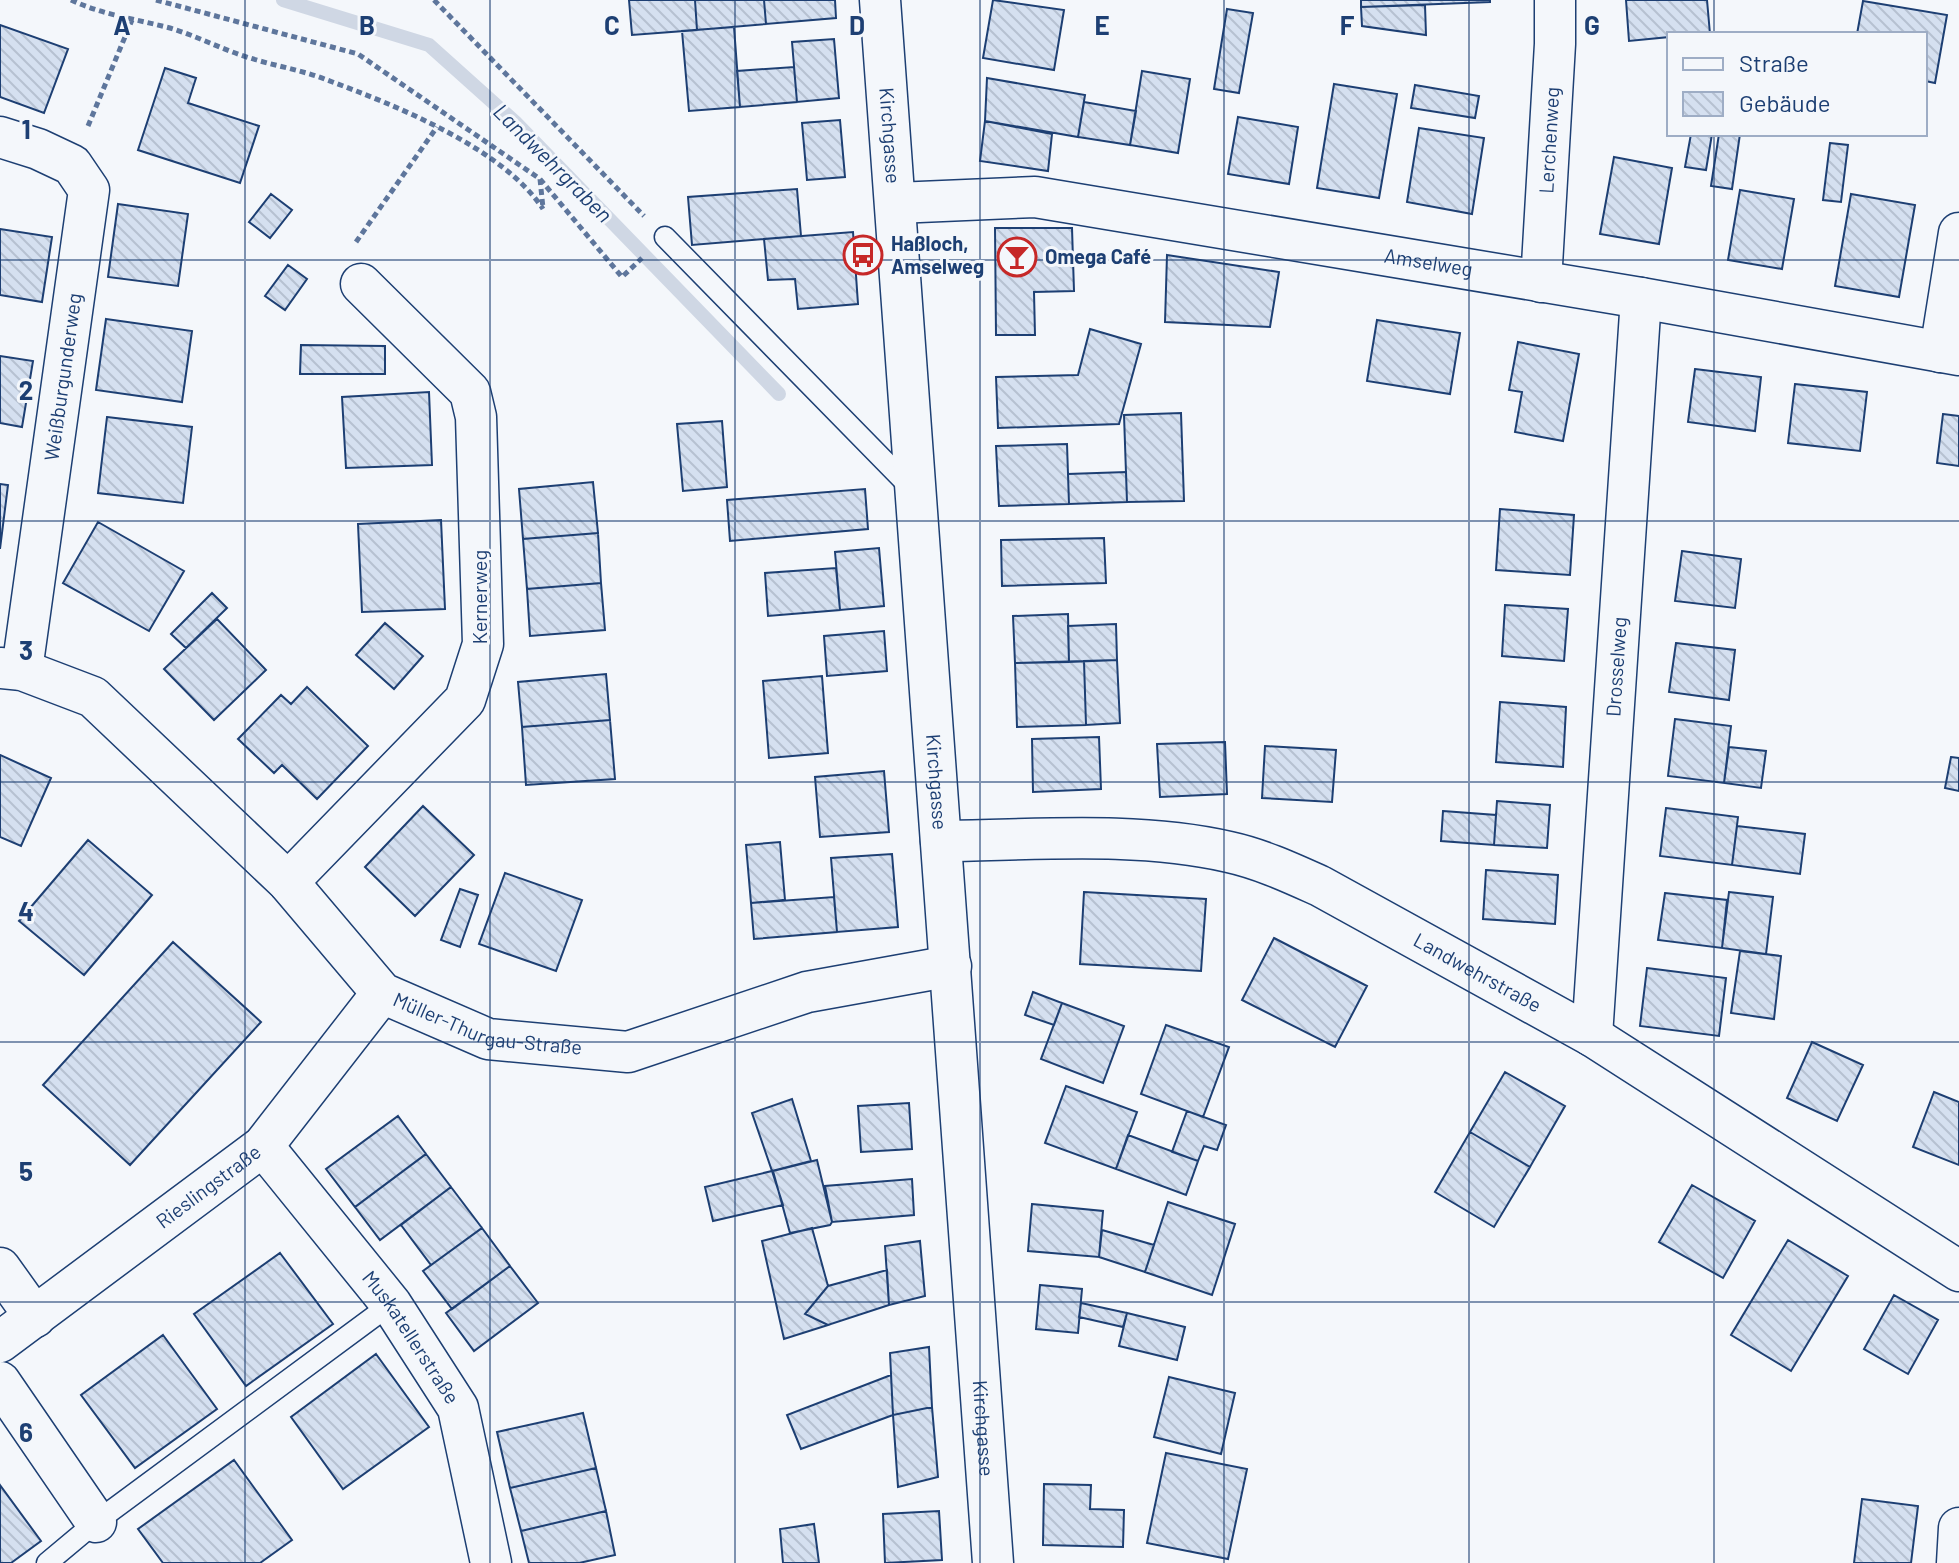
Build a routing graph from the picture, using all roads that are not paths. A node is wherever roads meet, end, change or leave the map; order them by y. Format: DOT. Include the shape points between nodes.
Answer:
graph roads {
  1 [pos="880,0"];
  2 [pos="1555,0"];
  3 [pos="0,137"];
  4 [pos="896,203"];
  5 [pos="1959,233"];
  6 [pos="665,237"];
  7 [pos="1541,282"];
  8 [pos="361,284"];
  9 [pos="1641,298"];
  10 [pos="1949,353"];
  11 [pos="917,493"];
  12 [pos="11,669"];
  13 [pos="941,841"];
  14 [pos="288,882"];
  15 [pos="951,966"];
  16 [pos="382,993"];
  17 [pos="1592,1036"];
  18 [pos="263,1146"];
  19 [pos="0,1268"];
  20 [pos="1959,1271"];
  21 [pos="391,1304"];
  22 [pos="35,1317"];
  23 [pos="0,1342"];
  24 [pos="0,1382"];
  25 [pos="96,1522"];
  26 [pos="1959,1528"];
  27 [pos="47,1563"];
  28 [pos="491,1563"];
  29 [pos="993,1563"];
  30 [pos="1957,1563"];
  1 -- 4 [label="street, Kirchgasse"];
  2 -- 7 [label="street, Lerchenweg"];
  3 -- 12 [label="street, Weißburgunderweg" via="72,165 89,190"];
  4 -- 7 [label="street, Amselweg" via="1035,197"];
  4 -- 11 [label="street, Kirchgasse"];
  5 -- 10 [label="street"];
  6 -- 11 [label="lane"];
  7 -- 9 [label="street, Amselweg"];
  8 -- 14 [label="street, Kernerweg" via="470,392 476,417 483,644 465,700"];
  9 -- 10 [label="street, Amselweg"];
  9 -- 17 [label="street, Drosselweg"];
  11 -- 13 [label="street, Kirchgasse"];
  12 -- 14 [label="street, Müller-Thurgau-Straße" via="93,697"];
  13 -- 15 [label="street, Kirchgasse"];
  13 -- 17 [label="street, Landwehrstraße" via="1127,840 1229,852 1320,886"];
  14 -- 16 [label="street, Müller-Thurgau-Straße"];
  15 -- 16 [label="street, Müller-Thurgau-Straße" via="807,992 628,1052 488,1039"];
  15 -- 29 [label="street, Kirchgasse"];
  16 -- 18 [label="street, Rieslingstraße"];
  17 -- 20 [label="street, Landwehrstraße"];
  18 -- 21 [label="street, Muskatellerstraße"];
  18 -- 22 [label="street, Rieslingstraße"];
  19 -- 22 [label="street"];
  21 -- 25 [label="lane"];
  21 -- 28 [label="street, Muskatellerstraße" via="458,1408"];
  22 -- 23 [label="street, Rieslingstraße"];
  24 -- 25 [label="street"];
  25 -- 27 [label="lane"];
  26 -- 30 [label="street"];
}
